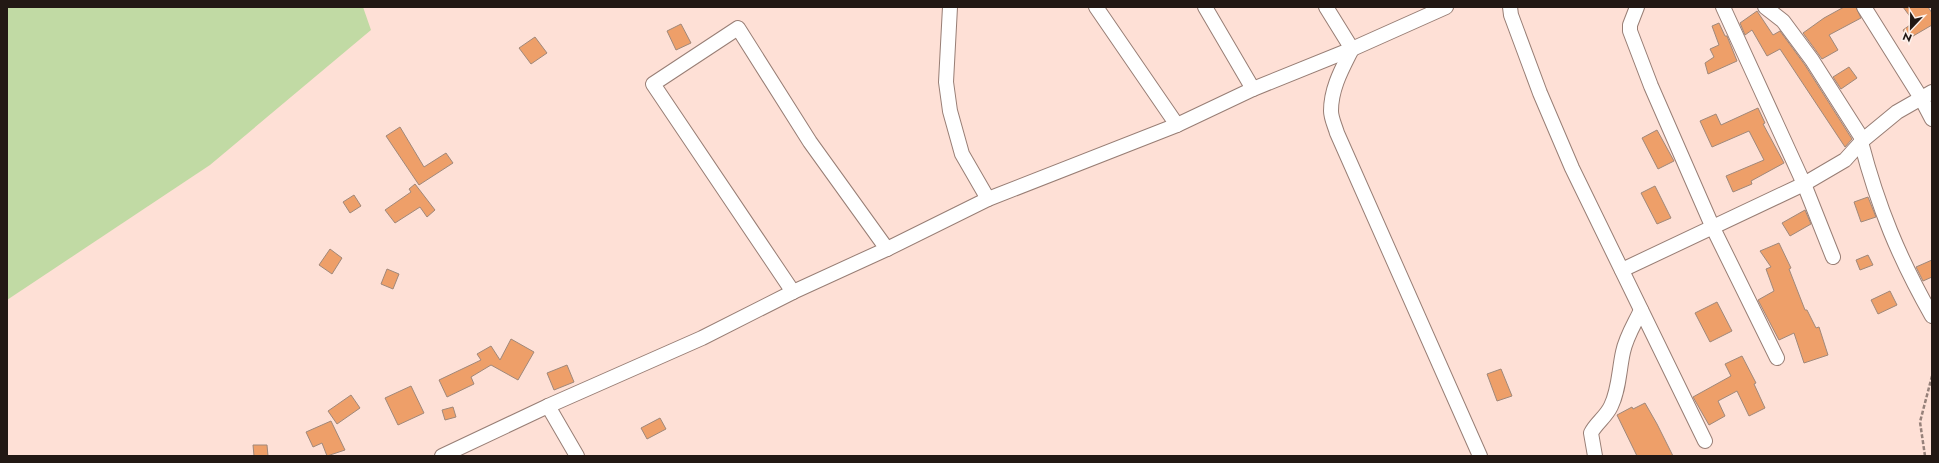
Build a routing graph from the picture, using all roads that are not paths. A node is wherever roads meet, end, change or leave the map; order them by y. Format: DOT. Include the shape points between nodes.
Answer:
graph roads {
  1 [pos="950,7"];
  2 [pos="1096,7"];
  3 [pos="1205,7"];
  4 [pos="1326,7"];
  5 [pos="1446,7"];
  6 [pos="1510,7"];
  7 [pos="1637,7"];
  8 [pos="1723,7"];
  9 [pos="1765,7"];
  10 [pos="1864,7"];
  11 [pos="1352,49"];
  12 [pos="1253,89"];
  13 [pos="1927,95"];
  14 [pos="1932,119"];
  15 [pos="1178,125"];
  16 [pos="1862,141"];
  17 [pos="1804,184"];
  18 [pos="988,199"];
  19 [pos="1713,228"];
  20 [pos="887,249"];
  21 [pos="1833,257"];
  22 [pos="1622,270"];
  23 [pos="793,292"];
  24 [pos="1641,310"];
  25 [pos="1932,316"];
  26 [pos="1777,358"];
  27 [pos="548,406"];
  28 [pos="1705,441"];
  29 [pos="442,456"];
  30 [pos="577,456"];
  31 [pos="1480,456"];
  32 [pos="1595,456"];
  1 -- 18 [label="street" via="946,82 950,111 962,154"];
  2 -- 15 [label="street"];
  3 -- 12 [label="street"];
  4 -- 11 [label="street"];
  5 -- 11 [label="street"];
  6 -- 22 [label="street" via="1540,93 1572,168"];
  7 -- 19 [label="street" via="1630,25 1632,37"];
  8 -- 17 [label="street"];
  9 -- 16 [label="street" via="1783,21 1812,60"];
  10 -- 13 [label="street"];
  11 -- 12 [label="street"];
  11 -- 31 [label="street" via="1337,77 1330,113"];
  12 -- 15 [label="street"];
  13 -- 14 [label="street"];
  13 -- 16 [label="street" via="1897,112"];
  15 -- 18 [label="street"];
  16 -- 17 [label="street" via="1845,160"];
  16 -- 25 [label="street" via="1872,186 1886,223 1902,262"];
  17 -- 19 [label="street"];
  17 -- 21 [label="street"];
  18 -- 20 [label="street"];
  19 -- 22 [label="street"];
  19 -- 26 [label="street"];
  20 -- 23 [label="street"];
  20 -- 23 [label="street" via="810,142 738,28 652,84"];
  22 -- 24 [label="street"];
  23 -- 27 [label="street" via="702,338"];
  24 -- 28 [label="street"];
  24 -- 32 [label="street" via="1623,350 1612,406 1591,433"];
  27 -- 29 [label="street"];
  27 -- 30 [label="street"];
}
